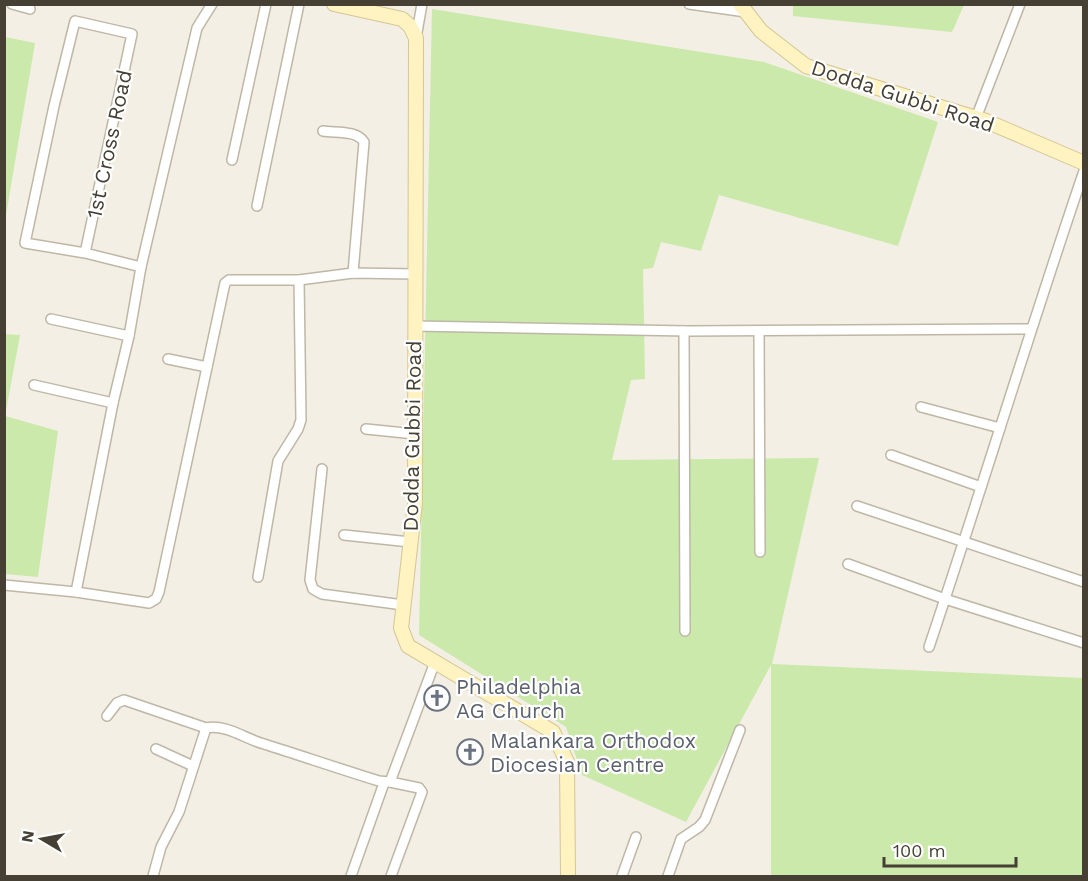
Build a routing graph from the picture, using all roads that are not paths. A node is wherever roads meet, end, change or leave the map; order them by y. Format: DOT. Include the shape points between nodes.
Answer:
graph roads {
  1 [pos="12,4"];
  2 [pos="212,4"];
  3 [pos="266,4"];
  4 [pos="299,4"];
  5 [pos="334,4"];
  6 [pos="422,4"];
  7 [pos="689,4"];
  8 [pos="1020,4"];
  9 [pos="743,8"];
  10 [pos="30,9"];
  11 [pos="416,38"];
  12 [pos="976,118"];
  13 [pos="323,131"];
  14 [pos="232,160"];
  15 [pos="1083,163"];
  16 [pos="1083,171"];
  17 [pos="257,206"];
  18 [pos="85,254"];
  19 [pos="141,267"];
  20 [pos="353,273"];
  21 [pos="415,274"];
  22 [pos="299,280"];
  23 [pos="51,319"];
  24 [pos="414,326"];
  25 [pos="1030,329"];
  26 [pos="759,331"];
  27 [pos="684,332"];
  28 [pos="129,336"];
  29 [pos="168,358"];
  30 [pos="207,367"];
  31 [pos="33,385"];
  32 [pos="113,403"];
  33 [pos="921,407"];
  34 [pos="1000,428"];
  35 [pos="366,429"];
  36 [pos="415,434"];
  37 [pos="891,455"];
  38 [pos="322,470"];
  39 [pos="981,488"];
  40 [pos="856,506"];
  41 [pos="344,535"];
  42 [pos="410,542"];
  43 [pos="963,543"];
  44 [pos="760,552"];
  45 [pos="848,564"];
  46 [pos="258,577"];
  47 [pos="1083,582"];
  48 [pos="4,585"];
  49 [pos="76,592"];
  50 [pos="945,599"];
  51 [pos="403,605"];
  52 [pos="685,631"];
  53 [pos="1083,643"];
  54 [pos="929,646"];
  55 [pos="435,662"];
  56 [pos="107,716"];
  57 [pos="206,728"];
  58 [pos="740,730"];
  59 [pos="156,749"];
  60 [pos="193,766"];
  61 [pos="387,782"];
  62 [pos="636,837"];
  63 [pos="153,876"];
  64 [pos="351,876"];
  65 [pos="391,876"];
  66 [pos="567,876"];
  67 [pos="622,876"];
  68 [pos="668,876"];
  1 -- 10 [label="street"];
  2 -- 19 [label="street" via="197,28"];
  3 -- 14 [label="street"];
  4 -- 17 [label="street"];
  5 -- 11 [label="street" via="402,19"];
  6 -- 11 [label="street"];
  7 -- 9 [label="street"];
  8 -- 12 [label="street"];
  9 -- 12 [label="street, Dodda Gubbi Road" via="761,31 806,66"];
  11 -- 21 [label="street, Dodda Gubbi Road"];
  12 -- 15 [label="street, Dodda Gubbi Road"];
  13 -- 20 [label="street" via="355,134 364,142"];
  16 -- 25 [label="street"];
  18 -- 18 [label="street, 1st Cross Road" via="132,34 75,21 25,243"];
  18 -- 19 [label="street"];
  19 -- 28 [label="street"];
  20 -- 21 [label="street"];
  20 -- 22 [label="street"];
  21 -- 24 [label="street, Dodda Gubbi Road"];
  22 -- 30 [label="street" via="225,283"];
  22 -- 46 [label="street" via="301,420 278,460"];
  23 -- 28 [label="street"];
  24 -- 27 [label="street"];
  24 -- 36 [label="street, Dodda Gubbi Road"];
  25 -- 26 [label="street"];
  25 -- 34 [label="street"];
  26 -- 27 [label="street"];
  26 -- 44 [label="street"];
  27 -- 52 [label="street"];
  28 -- 32 [label="street"];
  29 -- 30 [label="street"];
  30 -- 49 [label="street" via="156,599 148,603"];
  31 -- 32 [label="street"];
  32 -- 49 [label="street"];
  33 -- 34 [label="street"];
  34 -- 39 [label="street"];
  35 -- 36 [label="street"];
  36 -- 42 [label="street, Dodda Gubbi Road" via="415,503"];
  37 -- 39 [label="street"];
  38 -- 51 [label="street" via="310,580 313,589 322,594"];
  39 -- 43 [label="street"];
  40 -- 43 [label="street"];
  41 -- 42 [label="street"];
  42 -- 51 [label="street, Dodda Gubbi Road"];
  43 -- 47 [label="street"];
  43 -- 50 [label="street"];
  45 -- 50 [label="street"];
  48 -- 49 [label="street"];
  50 -- 53 [label="street"];
  50 -- 54 [label="street"];
  51 -- 55 [label="street, Dodda Gubbi Road" via="401,628 408,646"];
  55 -- 61 [label="street"];
  55 -- 66 [label="street, Dodda Gubbi Road" via="553,732 567,762"];
  56 -- 57 [label="street" via="117,702 124,700"];
  57 -- 60 [label="street"];
  57 -- 61 [label="street" via="237,733"];
  58 -- 68 [label="street" via="705,820 681,839"];
  59 -- 60 [label="street"];
  60 -- 63 [label="street"];
  61 -- 64 [label="street"];
  61 -- 65 [label="street" via="419,788 422,792"];
  62 -- 67 [label="street"];
}
